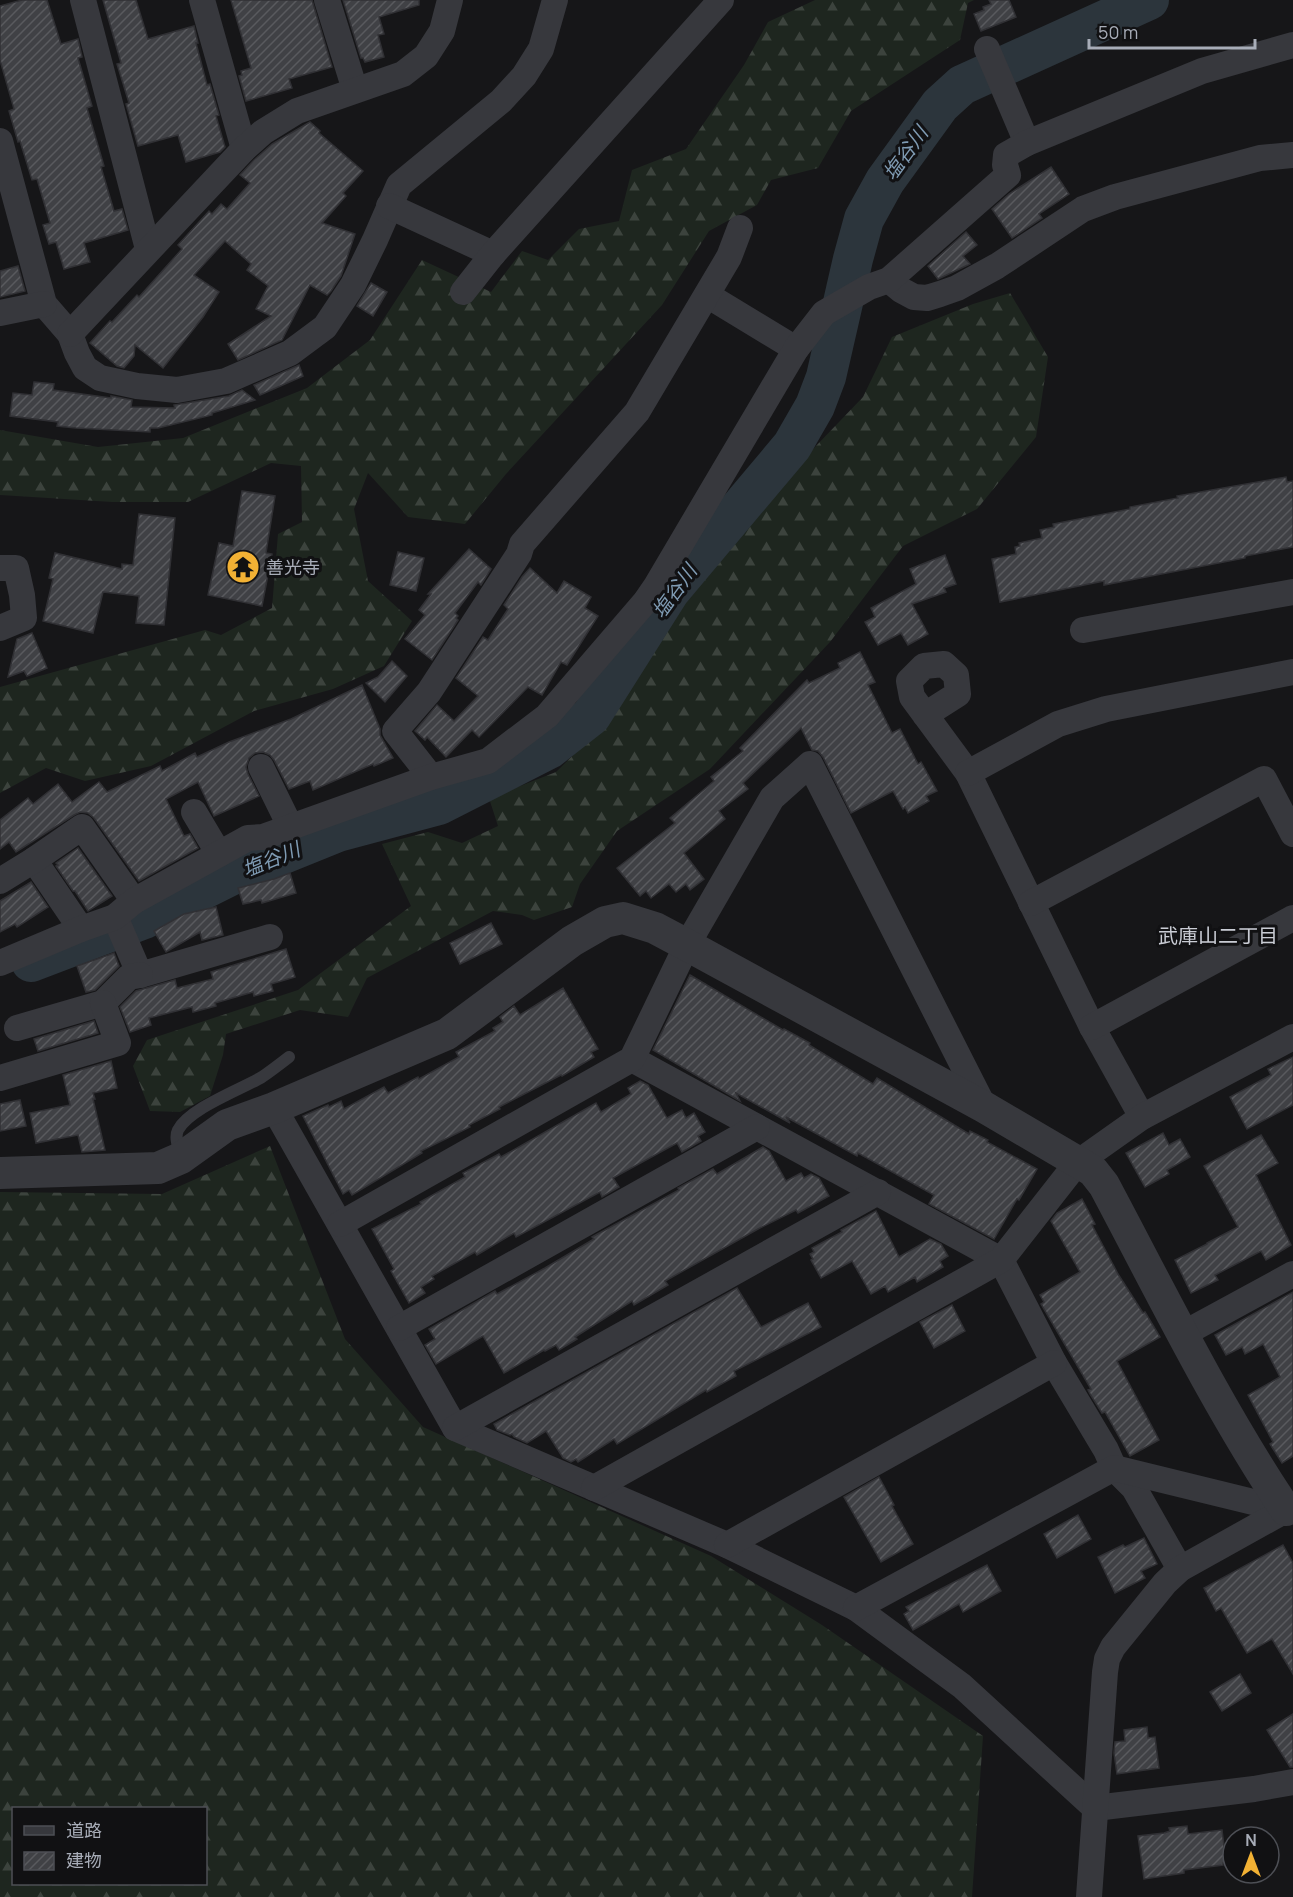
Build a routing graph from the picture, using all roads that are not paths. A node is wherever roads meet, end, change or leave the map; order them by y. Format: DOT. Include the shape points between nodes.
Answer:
graph roads {
  1 [pos="82,0"];
  2 [pos="202,0"];
  3 [pos="327,0"];
  4 [pos="450,0"];
  5 [pos="555,0"];
  6 [pos="720,0"];
  7 [pos="1293,45"];
  8 [pos="987,49"];
  9 [pos="355,90"];
  10 [pos="0,141"];
  11 [pos="1027,144"];
  12 [pos="244,149"];
  13 [pos="1293,155"];
  14 [pos="389,206"];
  15 [pos="740,228"];
  16 [pos="148,249"];
  17 [pos="493,254"];
  18 [pos="889,280"];
  19 [pos="463,292"];
  20 [pos="707,296"];
  21 [pos="44,304"];
  22 [pos="0,313"];
  23 [pos="70,334"];
  24 [pos="796,349"];
  25 [pos="0,568"];
  26 [pos="1293,592"];
  27 [pos="0,628"];
  28 [pos="1083,630"];
  29 [pos="1293,672"];
  30 [pos="925,715"];
  31 [pos="261,767"];
  32 [pos="968,773"];
  33 [pos="431,777"];
  34 [pos="194,812"];
  35 [pos="290,826"];
  36 [pos="1293,834"];
  37 [pos="219,854"];
  38 [pos="34,861"];
  39 [pos="0,881"];
  40 [pos="1030,903"];
  41 [pos="125,909"];
  42 [pos="1293,918"];
  43 [pos="81,929"];
  44 [pos="270,937"];
  45 [pos="687,945"];
  46 [pos="0,963"];
  47 [pos="140,975"];
  48 [pos="103,1003"];
  49 [pos="1092,1027"];
  50 [pos="17,1028"];
  51 [pos="1293,1037"];
  52 [pos="289,1057"];
  53 [pos="632,1059"];
  54 [pos="0,1078"];
  55 [pos="984,1107"];
  56 [pos="274,1108"];
  57 [pos="1142,1117"];
  58 [pos="757,1127"];
  59 [pos="181,1158"];
  60 [pos="1077,1162"];
  61 [pos="0,1173"];
  62 [pos="878,1192"];
  63 [pos="340,1224"];
  64 [pos="1001,1260"];
  65 [pos="1293,1274"];
  66 [pos="399,1328"];
  67 [pos="1183,1334"];
  68 [pos="1054,1363"];
  69 [pos="455,1428"];
  70 [pos="1114,1468"];
  71 [pos="594,1488"];
  72 [pos="1291,1512"];
  73 [pos="727,1545"];
  74 [pos="1180,1569"];
  75 [pos="856,1608"];
  76 [pos="1293,1782"];
  77 [pos="1095,1808"];
  78 [pos="1089,1897"];
  1 -- 16 [label="street"];
  2 -- 12 [label="street"];
  3 -- 9 [label="street"];
  4 -- 9 [label="street" via="442,31 426,56 403,74"];
  5 -- 14 [label="street" via="541,49 524,76 501,101 399,185"];
  6 -- 17 [label="street"];
  7 -- 11 [label="street" via="1202,71"];
  8 -- 11 [label="street"];
  9 -- 12 [label="street" via="297,111"];
  10 -- 21 [label="street"];
  11 -- 18 [label="street" via="1006,155 1008,175"];
  12 -- 16 [label="street"];
  13 -- 18 [label="street" via="1260,158 1083,209 996,266 940,294 914,297"];
  14 -- 17 [label="street"];
  14 -- 23 [label="street" via="353,285 325,327 290,353 226,381 177,390 100,378 85,368"];
  15 -- 20 [label="street"];
  16 -- 23 [label="street"];
  17 -- 19 [label="street"];
  18 -- 24 [label="street" via="823,301"];
  20 -- 24 [label="street"];
  20 -- 33 [label="street" via="637,412 522,544 429,692 395,731"];
  21 -- 22 [label="street"];
  21 -- 23 [label="street"];
  24 -- 33 [label="street" via="656,586 548,716 488,761"];
  25 -- 27 [label="street" via="16,568 24,618"];
  26 -- 28 [label="street"];
  29 -- 32 [label="street" via="1106,709 1058,724"];
  30 -- 32 [label="street"];
  31 -- 35 [label="street"];
  32 -- 40 [label="street"];
  33 -- 35 [label="street"];
  34 -- 37 [label="street"];
  35 -- 37 [label="street" via="263,837 248,838"];
  36 -- 40 [label="street" via="1264,779"];
  37 -- 41 [label="street"];
  38 -- 39 [label="street"];
  38 -- 41 [label="street" via="82,827"];
  38 -- 43 [label="street"];
  40 -- 49 [label="street"];
  41 -- 43 [label="street"];
  41 -- 47 [label="street"];
  42 -- 49 [label="street"];
  43 -- 46 [label="street"];
  44 -- 47 [label="street"];
  45 -- 53 [label="street"];
  45 -- 55 [label="street"];
  45 -- 55 [label="street" via="772,798 810,764"];
  45 -- 56 [label="street" via="655,928 623,918 605,922 572,941 447,1034"];
  47 -- 48 [label="street" via="129,977"];
  48 -- 50 [label="street"];
  48 -- 54 [label="street" via="118,1043"];
  49 -- 57 [label="street"];
  51 -- 57 [label="street"];
  52 -- 59 [label="lane" via="183,1124 177,1132"];
  53 -- 58 [label="street"];
  53 -- 63 [label="street"];
  55 -- 60 [label="street"];
  56 -- 59 [label="street" via="227,1125"];
  56 -- 63 [label="street"];
  57 -- 60 [label="street"];
  58 -- 62 [label="street"];
  58 -- 66 [label="street"];
  59 -- 61 [label="street" via="158,1168"];
  60 -- 64 [label="street"];
  60 -- 67 [label="street" via="1093,1171 1104,1185"];
  62 -- 64 [label="street"];
  62 -- 69 [label="street"];
  63 -- 66 [label="street"];
  64 -- 68 [label="street"];
  64 -- 71 [label="street"];
  65 -- 67 [label="street"];
  66 -- 69 [label="street"];
  67 -- 72 [label="street" via="1262,1473"];
  68 -- 70 [label="street"];
  68 -- 73 [label="street"];
  69 -- 71 [label="street"];
  70 -- 72 [label="street"];
  70 -- 74 [label="street" via="1134,1488"];
  70 -- 75 [label="street"];
  71 -- 73 [label="street"];
  72 -- 74 [label="street"];
  73 -- 75 [label="street"];
  74 -- 77 [label="street" via="1119,1638 1107,1659"];
  75 -- 77 [label="street" via="962,1686"];
  76 -- 77 [label="street"];
  77 -- 78 [label="street"];
}
